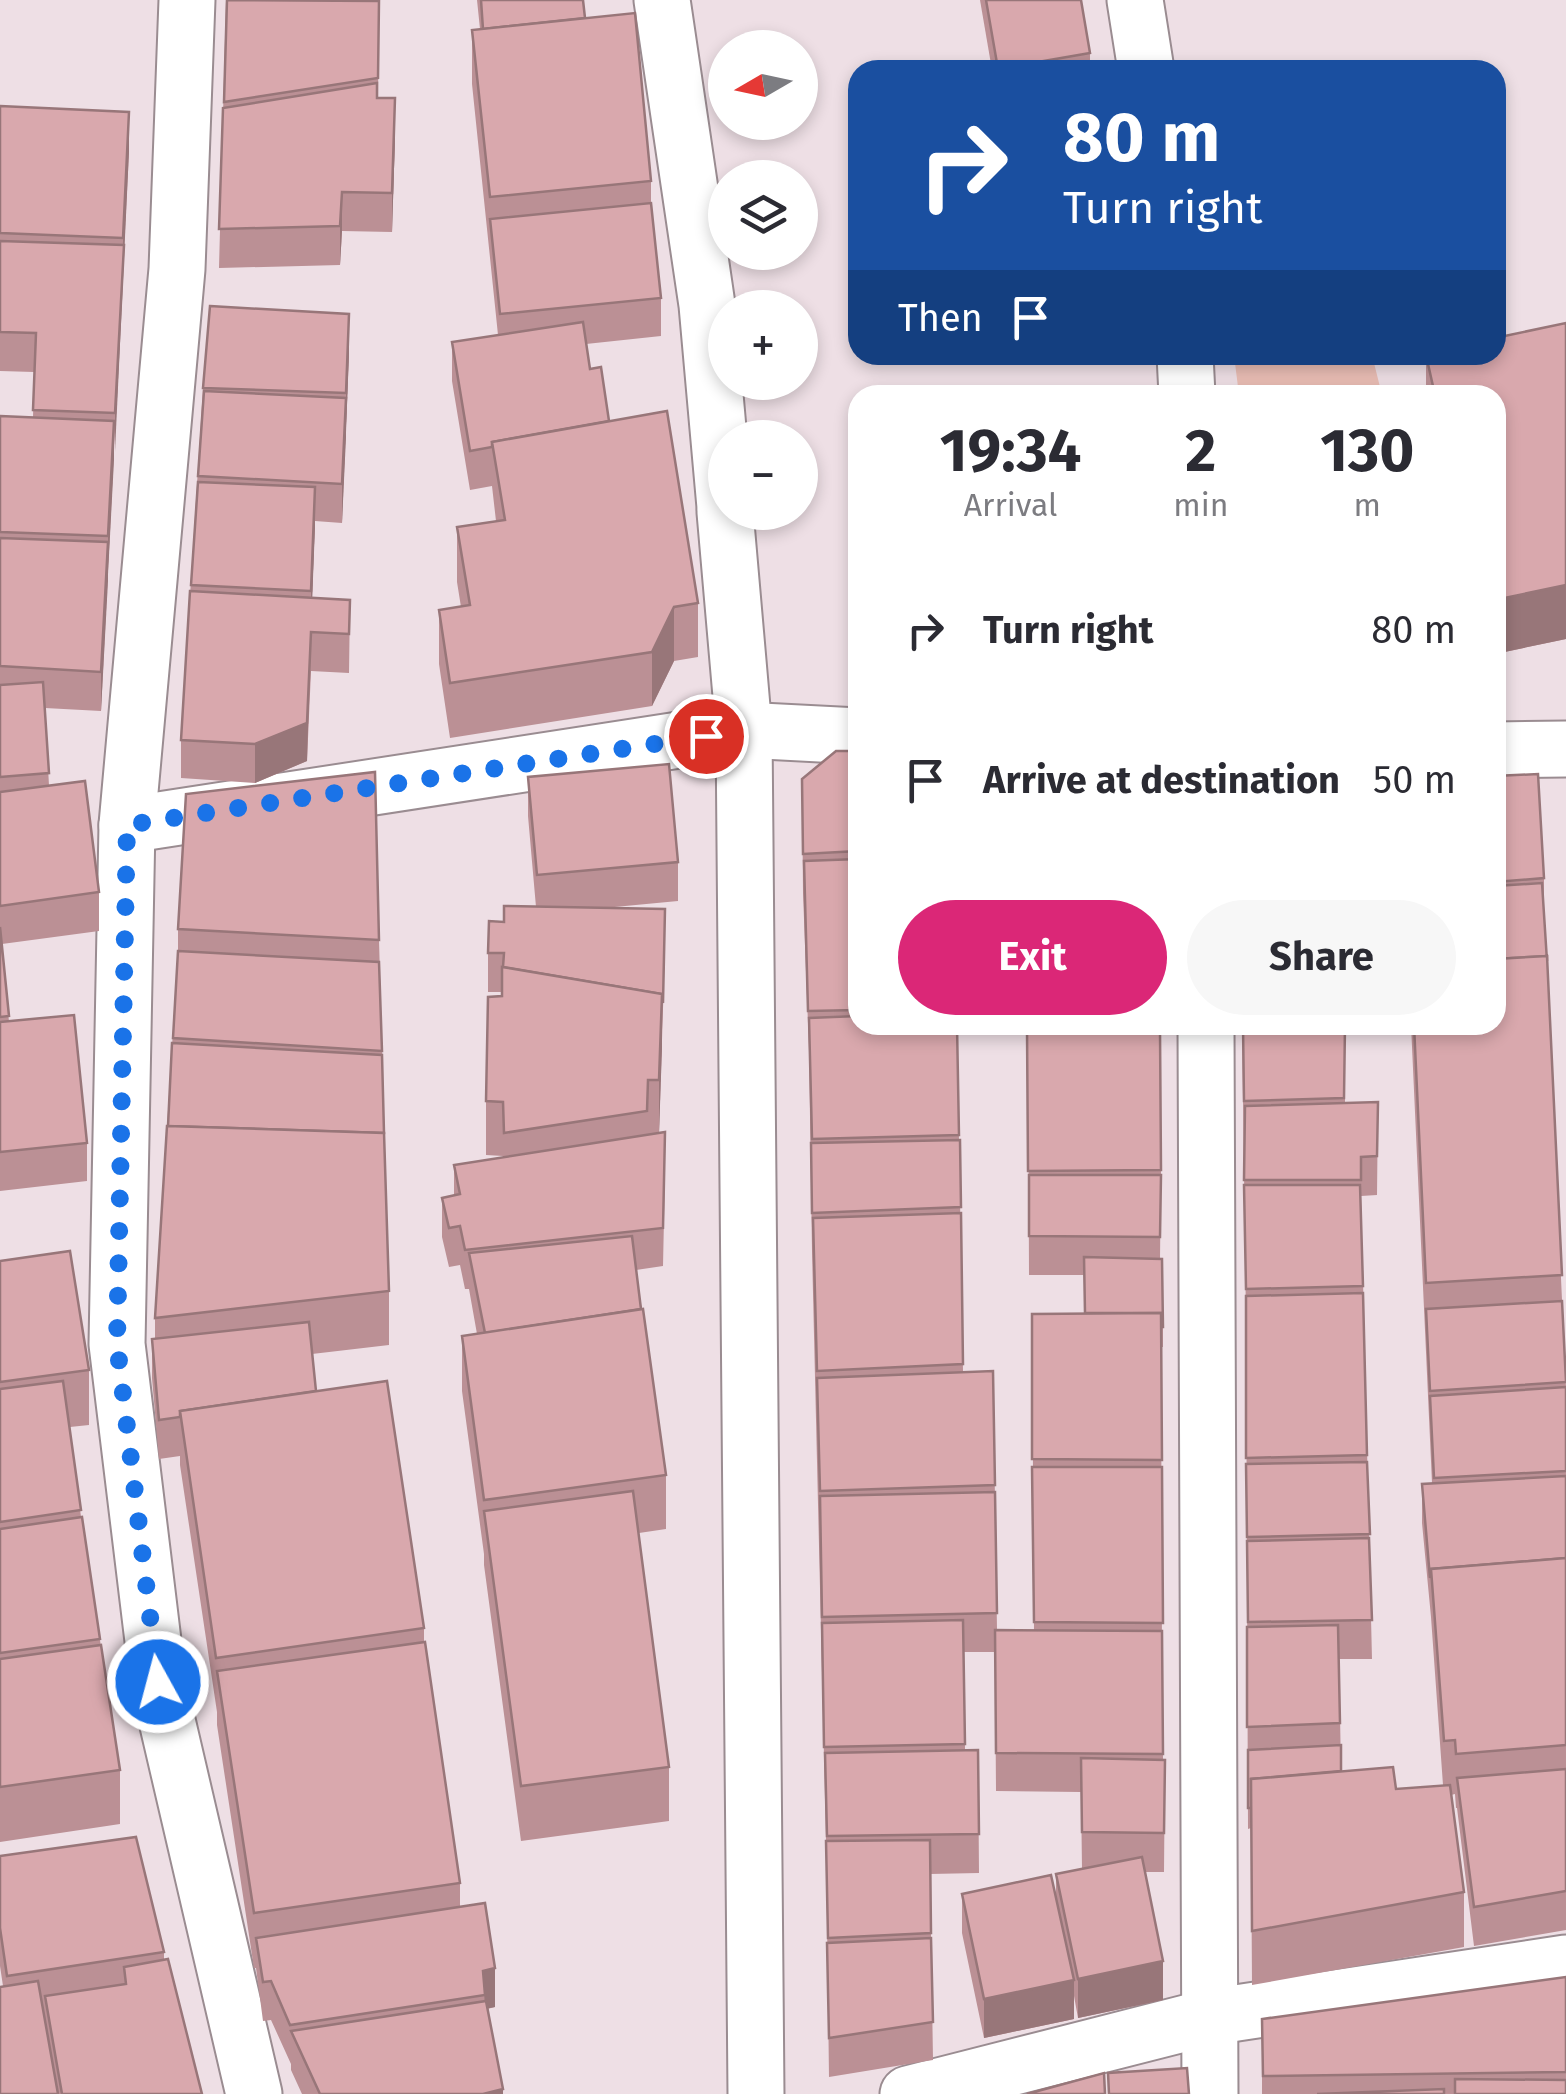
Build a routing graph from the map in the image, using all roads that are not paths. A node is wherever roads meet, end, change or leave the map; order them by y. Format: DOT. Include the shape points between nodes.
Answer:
graph roads {
  1 [pos="187,0"];
  2 [pos="662,0"];
  3 [pos="1135,0"];
  4 [pos="1144,60"];
  5 [pos="718,420"];
  6 [pos="727,530"];
  7 [pos="744,730"];
  8 [pos="848,735"];
  9 [pos="1566,749"];
  10 [pos="1506,750"];
  11 [pos="127,825"];
  12 [pos="1206,1035"];
  13 [pos="1566,1963"];
  14 [pos="1210,2016"];
  15 [pos="254,2094"];
  16 [pos="756,2094"];
  17 [pos="908,2094"];
  18 [pos="1210,2094"];
  1 -- 11 [label="street" via="177,269"];
  2 -- 5 [label="street" via="708,305"];
  3 -- 4 [label="street"];
  6 -- 7 [label="street"];
  7 -- 8 [label="street"];
  7 -- 11 [label="street"];
  7 -- 16 [label="street"];
  9 -- 10 [label="street"];
  11 -- 15 [label="street" via="117,1344 158,1682"];
  12 -- 14 [label="street"];
  13 -- 14 [label="street"];
  14 -- 17 [label="street"];
  14 -- 18 [label="street"];
}
